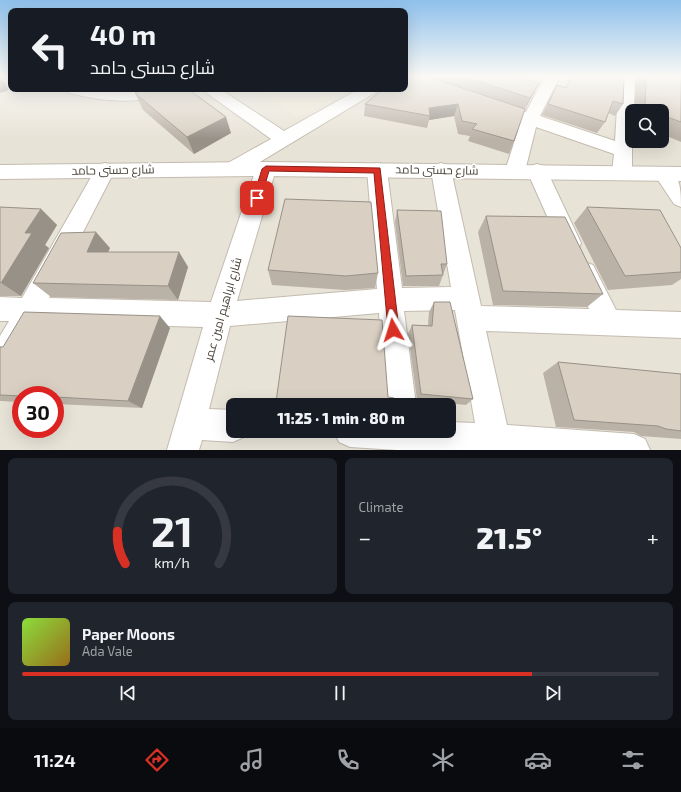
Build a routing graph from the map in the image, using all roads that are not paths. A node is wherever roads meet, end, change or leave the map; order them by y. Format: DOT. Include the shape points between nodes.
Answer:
graph roads {
  1 [pos="221,97"];
  2 [pos="356,97"];
  3 [pos="541,97"];
  4 [pos="626,97"];
  5 [pos="479,101"];
  6 [pos="530,119"];
  7 [pos="283,139"];
  8 [pos="622,150"];
  9 [pos="233,169"];
  10 [pos="266,169"];
  11 [pos="105,170"];
  12 [pos="377,170"];
  13 [pos="441,170"];
  14 [pos="526,171"];
  15 [pos="0,172"];
  16 [pos="622,173"];
  17 [pos="672,174"];
  18 [pos="681,199"];
  19 [pos="390,300"];
  20 [pos="467,308"];
  21 [pos="0,309"];
  22 [pos="29,310"];
  23 [pos="220,315"];
  24 [pos="608,322"];
  25 [pos="681,325"];
  26 [pos="0,364"];
  27 [pos="400,398"];
  28 [pos="226,428"];
  29 [pos="456,436"];
  30 [pos="187,437"];
  31 [pos="494,445"];
  32 [pos="634,450"];
  1 -- 7 [label="street"];
  2 -- 7 [label="street"];
  3 -- 6 [label="street"];
  4 -- 8 [label="street"];
  5 -- 6 [label="street"];
  6 -- 8 [label="street"];
  6 -- 14 [label="street"];
  7 -- 9 [label="street"];
  8 -- 16 [label="street"];
  9 -- 10 [label="street, شارع حسنى حامد"];
  9 -- 11 [label="street, شارع حسنى حامد"];
  10 -- 12 [label="street, شارع حسنى حامد"];
  10 -- 23 [label="street, شارع ابراهيم امين عمر"];
  11 -- 15 [label="street, شارع حسنى حامد"];
  11 -- 22 [label="street"];
  12 -- 13 [label="street, شارع حسنى حامد"];
  12 -- 19 [label="street"];
  13 -- 14 [label="street, شارع حسنى حامد"];
  13 -- 20 [label="street"];
  14 -- 16 [label="street, شارع حسنى حامد"];
  14 -- 24 [label="street"];
  16 -- 17 [label="street, شارع حسنى حامد"];
  17 -- 18 [label="street"];
  19 -- 20 [label="street"];
  19 -- 23 [label="street"];
  19 -- 27 [label="street"];
  20 -- 24 [label="street"];
  20 -- 31 [label="street"];
  21 -- 22 [label="street"];
  22 -- 23 [label="street"];
  22 -- 26 [label="street"];
  23 -- 30 [label="street, شارع ابراهيم امين عمر"];
  24 -- 25 [label="street"];
  28 -- 30 [label="street"];
  29 -- 31 [label="street"];
  31 -- 32 [label="street"];
}
